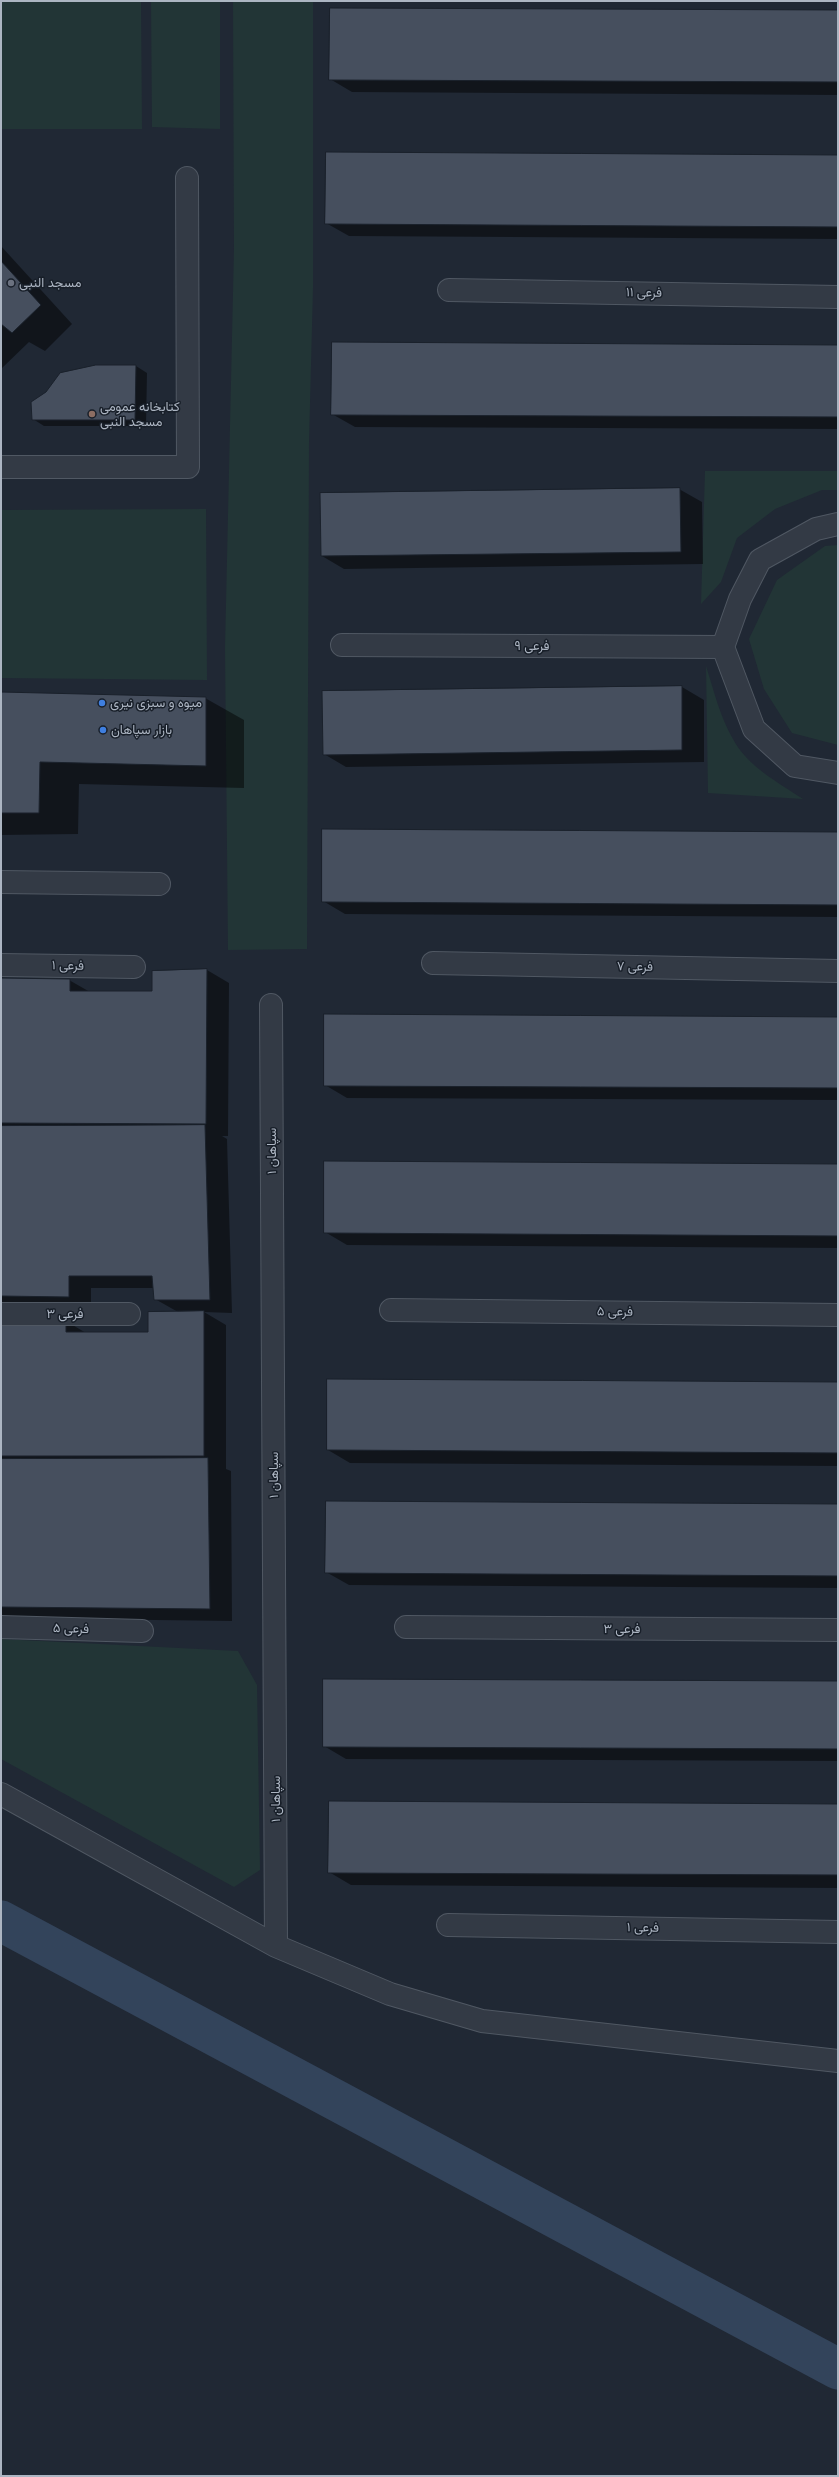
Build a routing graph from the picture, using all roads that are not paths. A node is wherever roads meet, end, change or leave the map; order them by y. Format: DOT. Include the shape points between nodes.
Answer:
graph roads {
  1 [pos="187,178"];
  2 [pos="449,290"];
  3 [pos="838,296"];
  4 [pos="1,467"];
  5 [pos="838,524"];
  6 [pos="342,645"];
  7 [pos="723,647"];
  8 [pos="838,772"];
  9 [pos="1,882"];
  10 [pos="159,884"];
  11 [pos="433,964"];
  12 [pos="1,965"];
  13 [pos="134,967"];
  14 [pos="838,971"];
  15 [pos="271,1005"];
  16 [pos="391,1310"];
  17 [pos="1,1314"];
  18 [pos="129,1314"];
  19 [pos="838,1315"];
  20 [pos="1,1627"];
  21 [pos="406,1627"];
  22 [pos="838,1630"];
  23 [pos="142,1631"];
  24 [pos="1,1794"];
  25 [pos="448,1925"];
  26 [pos="838,1932"];
  27 [pos="276,1946"];
  28 [pos="838,2061"];
  1 -- 4 [label="street" via="188,467"];
  2 -- 3 [label="street, فرعی ۱۱"];
  5 -- 7 [label="street" via="816,529 760,560 740,599"];
  6 -- 7 [label="street, فرعی ۹"];
  7 -- 8 [label="street" via="754,729 795,766"];
  9 -- 10 [label="street"];
  11 -- 14 [label="street, فرعی ۷"];
  12 -- 13 [label="street, فرعی ۱"];
  15 -- 27 [label="street, سپاهان ۱"];
  16 -- 19 [label="street, فرعی ۵"];
  17 -- 18 [label="street, فرعی ۳"];
  20 -- 23 [label="street, فرعی ۵"];
  21 -- 22 [label="street, فرعی ۳"];
  24 -- 27 [label="street"];
  25 -- 26 [label="street, فرعی ۱"];
  27 -- 28 [label="street" via="390,1994 482,2021"];
}
